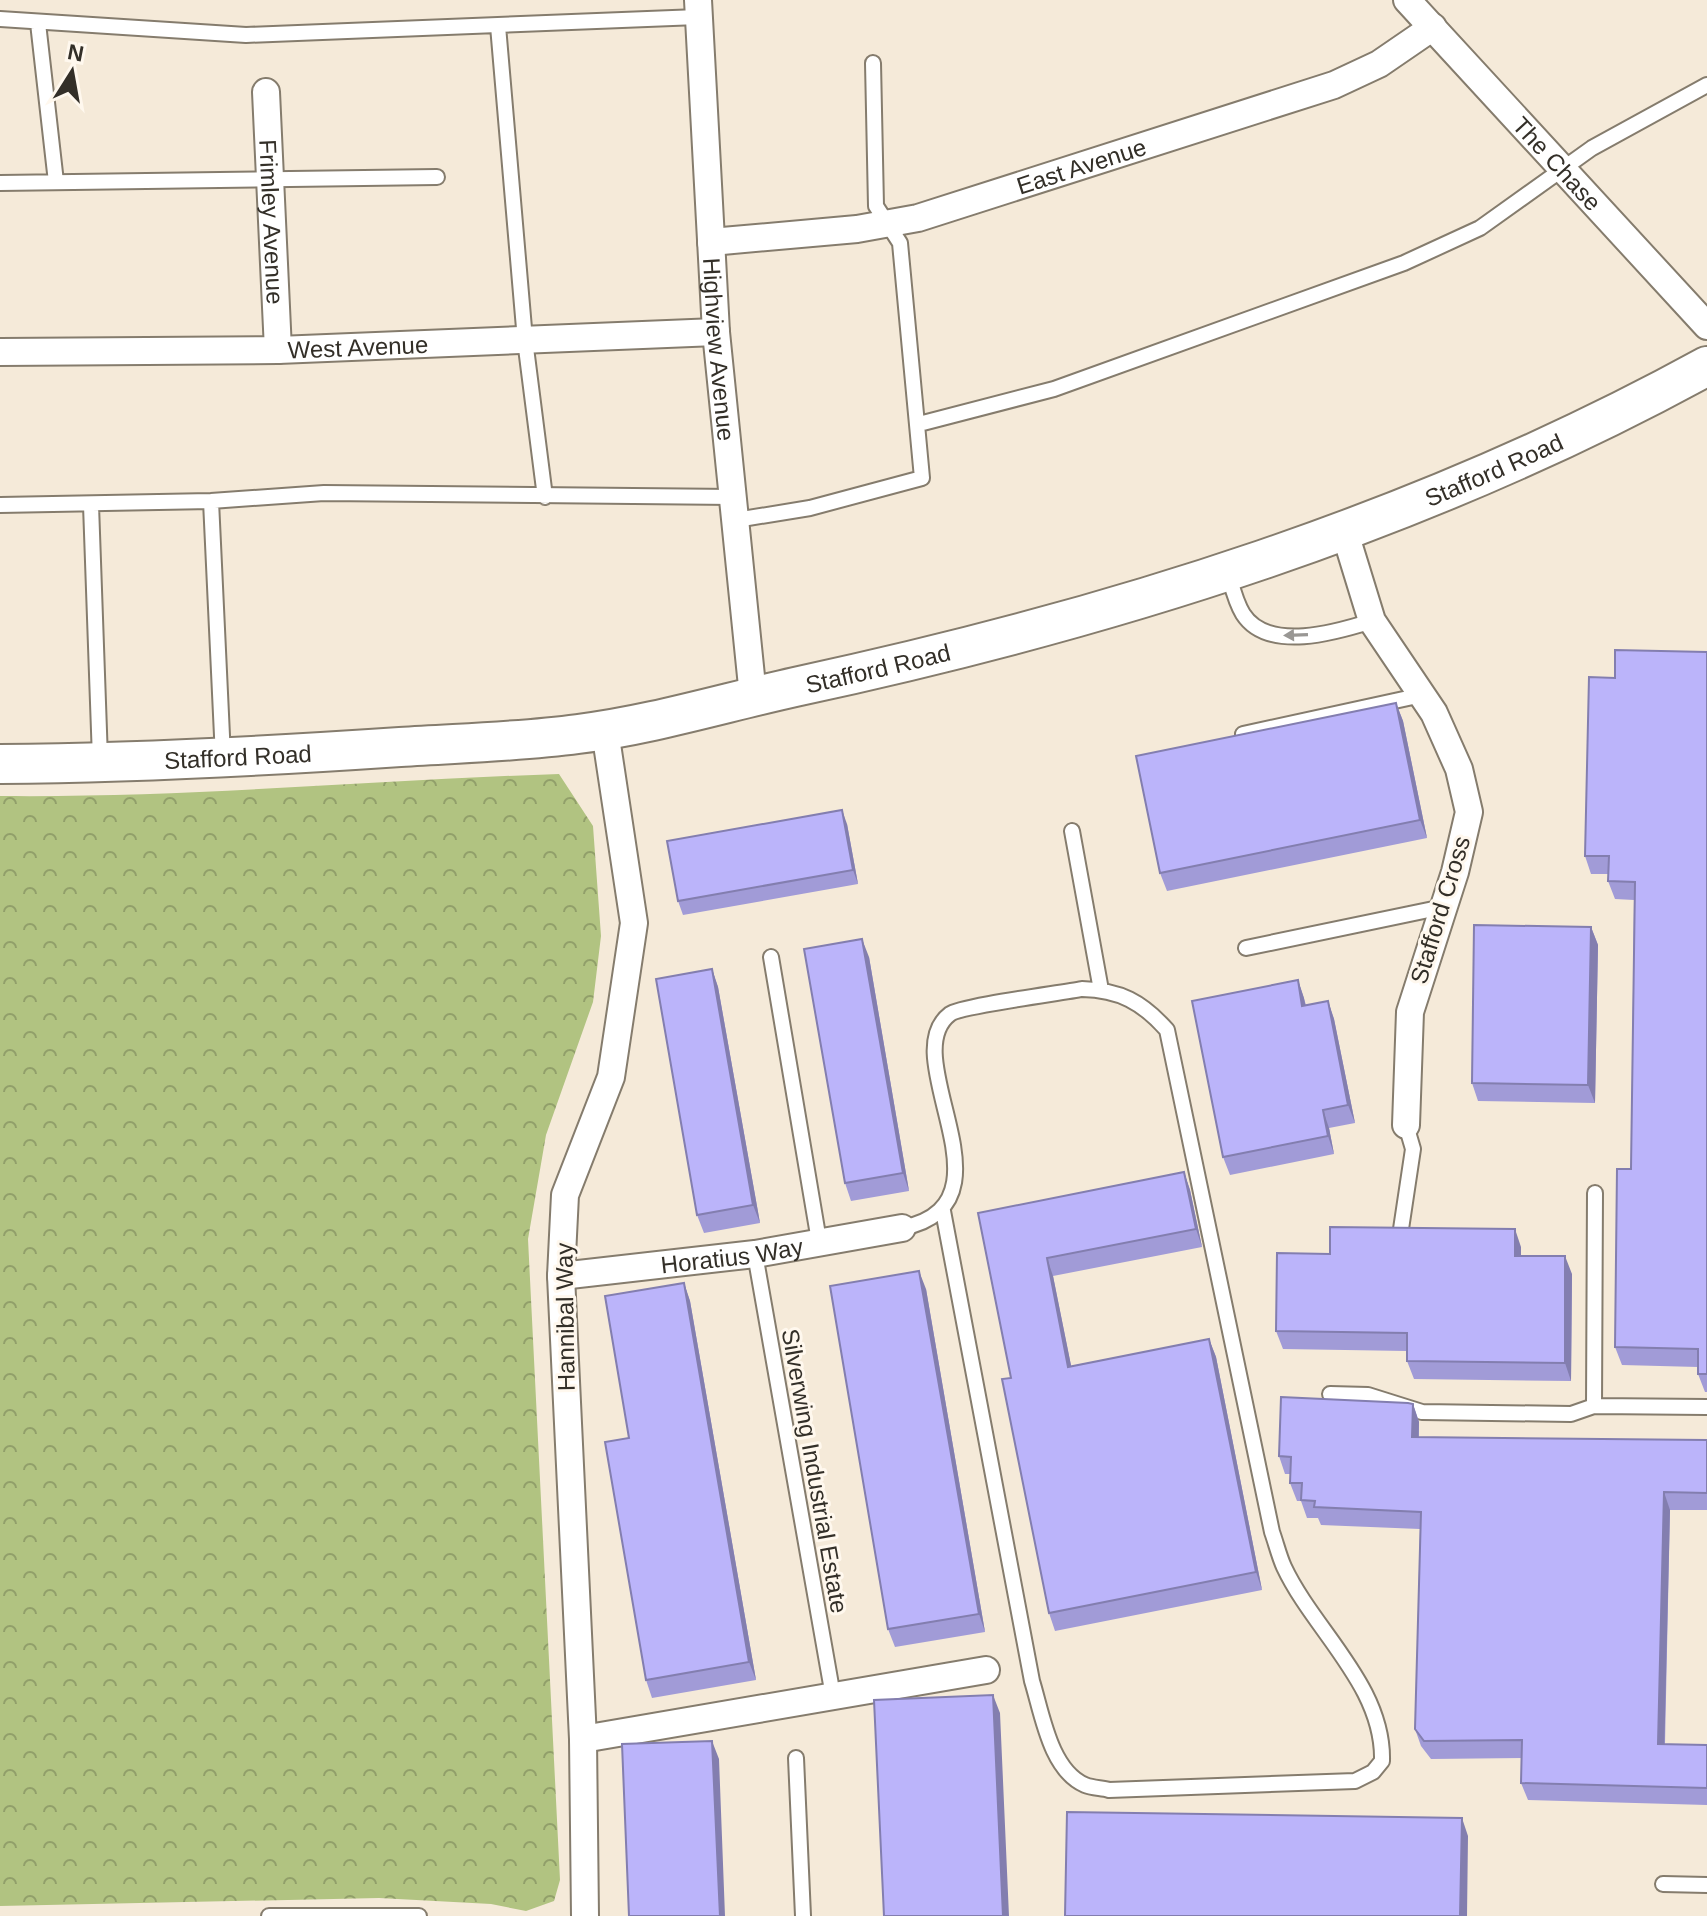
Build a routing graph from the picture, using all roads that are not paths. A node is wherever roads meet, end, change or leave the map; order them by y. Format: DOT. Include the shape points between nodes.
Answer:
graph roads {
  1 [pos="1407,0"];
  2 [pos="698,9"];
  3 [pos="0,19"];
  4 [pos="38,23"];
  5 [pos="498,26"];
  6 [pos="1433,27"];
  7 [pos="873,63"];
  8 [pos="1707,85"];
  9 [pos="266,92"];
  10 [pos="1563,167"];
  11 [pos="437,177"];
  12 [pos="270,181"];
  13 [pos="56,182"];
  14 [pos="0,183"];
  15 [pos="890,224"];
  16 [pos="711,242"];
  17 [pos="1707,326"];
  18 [pos="716,332"];
  19 [pos="525,340"];
  20 [pos="278,350"];
  21 [pos="0,352"];
  22 [pos="1707,366"];
  23 [pos="919,424"];
  24 [pos="545,497"];
  25 [pos="211,501"];
  26 [pos="0,505"];
  27 [pos="91,505"];
  28 [pos="735,508"];
  29 [pos="1345,533"];
  30 [pos="1228,572"];
  31 [pos="1372,621"];
  32 [pos="1422,695"];
  33 [pos="753,696"];
  34 [pos="605,731"];
  35 [pos="1231,737"];
  36 [pos="223,757"];
  37 [pos="0,764"];
  38 [pos="101,764"];
  39 [pos="1072,831"];
  40 [pos="1443,907"];
  41 [pos="1246,948"];
  42 [pos="771,957"];
  43 [pos="1101,990"];
  44 [pos="1406,1125"];
  45 [pos="1595,1193"];
  46 [pos="943,1211"];
  47 [pos="902,1228"];
  48 [pos="1401,1229"];
  49 [pos="819,1241"];
  50 [pos="755,1254"];
  51 [pos="561,1276"];
  52 [pos="1330,1394"];
  53 [pos="1594,1406"];
  54 [pos="1707,1407"];
  55 [pos="986,1670"];
  56 [pos="833,1696"];
  57 [pos="583,1739"];
  58 [pos="796,1758"];
  59 [pos="1663,1884"];
  60 [pos="1707,1885"];
  61 [pos="269,1916"];
  62 [pos="419,1916"];
  63 [pos="585,1916"];
  64 [pos="803,1916"];
  1 -- 6 [label="street, The Chase"];
  2 -- 5 [label="lane"];
  2 -- 16 [label="street, Highview Avenue"];
  3 -- 4 [label="lane"];
  4 -- 5 [label="lane" via="246,35"];
  4 -- 13 [label="lane"];
  5 -- 19 [label="lane"];
  6 -- 10 [label="street, The Chase"];
  6 -- 15 [label="street, East Avenue" via="1379,64 1334,85"];
  7 -- 15 [label="lane" via="876,206"];
  8 -- 10 [label="lane"];
  9 -- 12 [label="street, Frimley Avenue"];
  10 -- 17 [label="street, The Chase"];
  10 -- 23 [label="lane" via="1480,228 1404,263 1054,389"];
  11 -- 12 [label="lane"];
  12 -- 13 [label="lane"];
  12 -- 20 [label="street, Frimley Avenue"];
  13 -- 14 [label="lane"];
  15 -- 16 [label="street, East Avenue"];
  15 -- 23 [label="lane" via="900,243"];
  16 -- 18 [label="street, Highview Avenue"];
  18 -- 19 [label="street, West Avenue"];
  18 -- 28 [label="street, Highview Avenue"];
  19 -- 20 [label="street, West Avenue"];
  19 -- 24 [label="lane"];
  20 -- 21 [label="street, West Avenue"];
  22 -- 29 [label="main road, Stafford Road" via="1553,442"];
  23 -- 28 [label="lane" via="924,469 916,481 810,508"];
  24 -- 25 [label="lane" via="324,493"];
  24 -- 28 [label="lane"];
  25 -- 27 [label="lane"];
  25 -- 36 [label="lane"];
  26 -- 27 [label="lane"];
  27 -- 38 [label="lane"];
  28 -- 33 [label="street, Highview Avenue"];
  29 -- 30 [label="main road, Stafford Road"];
  29 -- 31 [label="street, Stafford Cross"];
  31 -- 30 [label="lane, one-way" via="1328,632 1276,634 1243,615"];
  30 -- 33 [label="main road, Stafford Road" via="997,639"];
  31 -- 32 [label="street, Stafford Cross"];
  32 -- 35 [label="lane"];
  32 -- 40 [label="street, Stafford Cross" via="1459,769 1469,812"];
  33 -- 34 [label="main road, Stafford Road"];
  34 -- 36 [label="main road, Stafford Road"];
  34 -- 51 [label="street, Hannibal Way" via="634,923 611,1077 565,1195"];
  36 -- 38 [label="main road, Stafford Road"];
  37 -- 38 [label="main road, Stafford Road"];
  39 -- 43 [label="lane"];
  40 -- 41 [label="lane"];
  40 -- 44 [label="street, Stafford Cross" via="1410,1012"];
  42 -- 49 [label="lane"];
  43 -- 46 [label="lane" via="952,1012 937,1028 933,1049 956,1153"];
  43 -- 46 [label="lane" via="1125,994 1167,1030 1272,1532 1284,1567 1379,1725 1382,1761 1373,1772 1355,1781 1109,1790 1084,1785 1069,1772 1056,1755 1032,1681"];
  44 -- 48 [label="lane" via="1413,1149"];
  45 -- 53 [label="lane"];
  46 -- 47 [label="lane"];
  47 -- 49 [label="street, Horatius Way"];
  49 -- 50 [label="street, Horatius Way"];
  50 -- 51 [label="street, Horatius Way"];
  50 -- 56 [label="lane, Silverwing Industrial Estate"];
  51 -- 57 [label="street, Hannibal Way"];
  52 -- 53 [label="lane" via="1368,1395 1422,1412 1571,1414"];
  53 -- 54 [label="lane"];
  55 -- 56 [label="street"];
  56 -- 57 [label="street"];
  57 -- 63 [label="street, Hannibal Way"];
  58 -- 64 [label="lane"];
  59 -- 60 [label="lane"];
  61 -- 62 [label="lane"];
}
